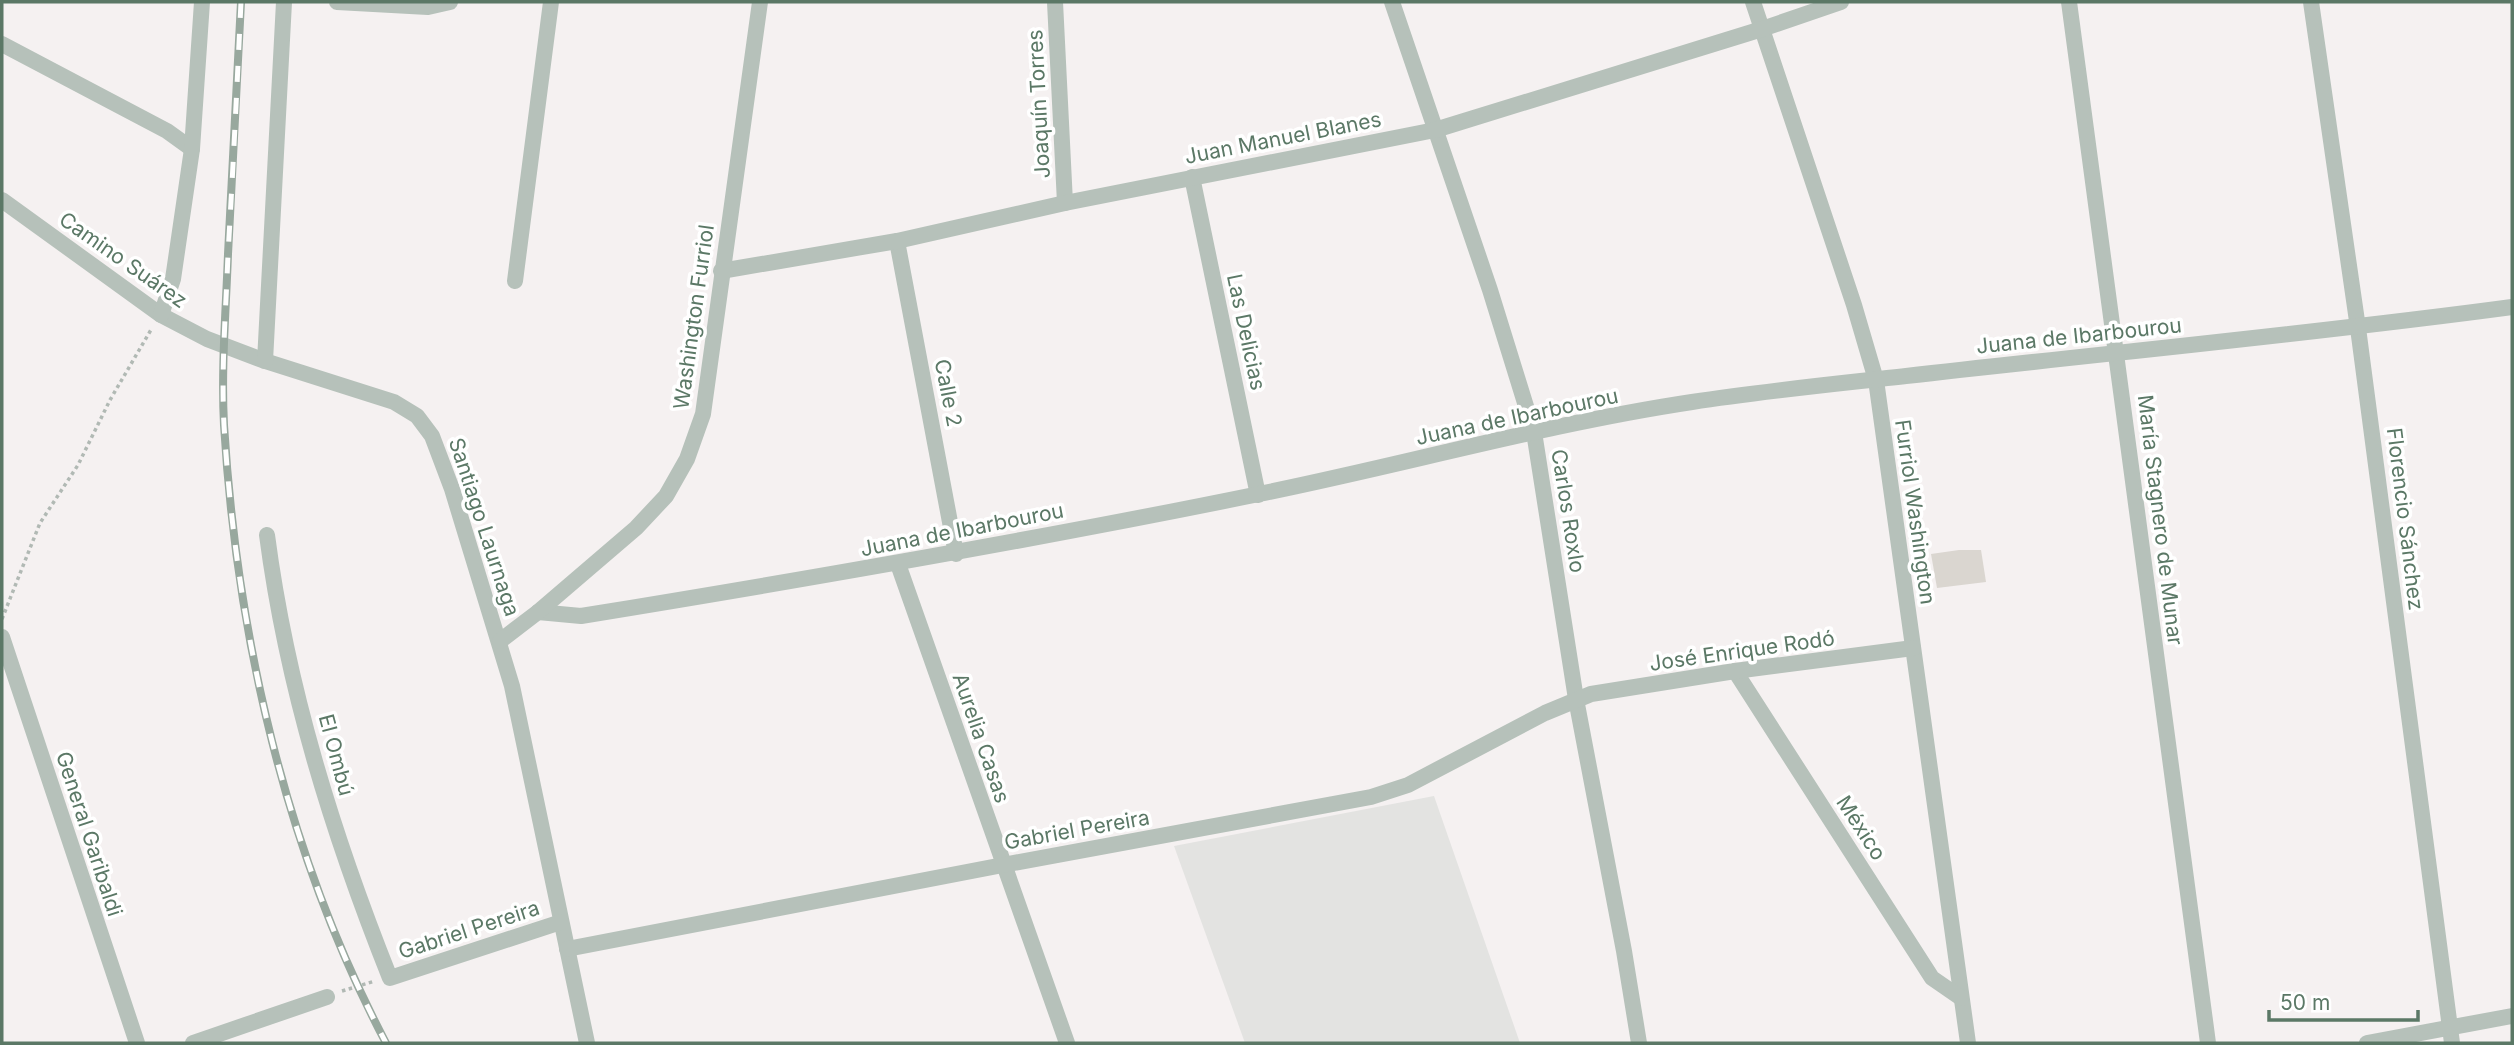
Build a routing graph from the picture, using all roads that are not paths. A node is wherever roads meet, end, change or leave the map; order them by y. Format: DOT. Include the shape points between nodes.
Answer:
graph roads {
  1 [pos="202,2"];
  2 [pos="284,2"];
  3 [pos="337,2"];
  4 [pos="450,2"];
  5 [pos="551,2"];
  6 [pos="760,2"];
  7 [pos="1055,2"];
  8 [pos="1392,2"];
  9 [pos="1753,2"];
  10 [pos="1841,2"];
  11 [pos="2069,2"];
  12 [pos="2311,2"];
  13 [pos="1762,29"];
  14 [pos="2,44"];
  15 [pos="1435,130"];
  16 [pos="192,149"];
  17 [pos="1192,177"];
  18 [pos="2,200"];
  19 [pos="1065,203"];
  20 [pos="897,241"];
  21 [pos="721,271"];
  22 [pos="515,281"];
  23 [pos="2512,307"];
  24 [pos="160,315"];
  25 [pos="2358,328"];
  26 [pos="2117,352"];
  27 [pos="265,361"];
  28 [pos="1876,380"];
  29 [pos="1534,432"];
  30 [pos="1258,495"];
  31 [pos="267,536"];
  32 [pos="957,554"];
  33 [pos="898,564"];
  34 [pos="538,612"];
  35 [pos="2,637"];
  36 [pos="500,641"];
  37 [pos="1913,648"];
  38 [pos="1735,671"];
  39 [pos="1577,699"];
  40 [pos="1003,864"];
  41 [pos="561,922"];
  42 [pos="567,949"];
  43 [pos="390,978"];
  44 [pos="327,997"];
  45 [pos="1961,998"];
  46 [pos="2512,1016"];
  47 [pos="2450,1026"];
  48 [pos="137,1043"];
  49 [pos="193,1043"];
  50 [pos="587,1043"];
  51 [pos="1067,1043"];
  52 [pos="1639,1043"];
  53 [pos="1968,1043"];
  54 [pos="2208,1043"];
  55 [pos="2367,1043"];
  56 [pos="2452,1043"];
  1 -- 16 [label="street"];
  2 -- 27 [label="street"];
  3 -- 4 [label="street" via="428,7"];
  5 -- 22 [label="street"];
  6 -- 21 [label="street, Washington Furriol"];
  7 -- 19 [label="street, Joaquín Torres"];
  8 -- 15 [label="street, Carlos Roxlo"];
  9 -- 13 [label="street, Furriol Washington"];
  10 -- 13 [label="street, Juan Manuel Blanes"];
  11 -- 26 [label="street, María Stagnero de Munar"];
  12 -- 25 [label="street, Florencio Sánchez"];
  13 -- 15 [label="street, Juan Manuel Blanes"];
  13 -- 28 [label="street, Furriol Washington"];
  14 -- 16 [label="street" via="167,131"];
  15 -- 17 [label="street, Juan Manuel Blanes"];
  15 -- 29 [label="street, Carlos Roxlo"];
  16 -- 24 [label="street" via="173,279"];
  17 -- 19 [label="street, Juan Manuel Blanes"];
  17 -- 30 [label="street, Las Delicias"];
  18 -- 24 [label="street, Camino Suárez"];
  19 -- 20 [label="street, Juan Manuel Blanes"];
  20 -- 21 [label="street, Juan Manuel Blanes"];
  20 -- 32 [label="street, Calle 2"];
  21 -- 34 [label="street, Washington Furriol" via="703,414 687,459 666,496 636,528"];
  23 -- 25 [label="street, Juana de Ibarbourou"];
  24 -- 27 [label="street, Camino Suárez" via="207,340"];
  25 -- 26 [label="street, Juana de Ibarbourou"];
  25 -- 47 [label="street, Florencio Sánchez"];
  26 -- 28 [label="street, Juana de Ibarbourou"];
  26 -- 54 [label="street, María Stagnero de Munar"];
  27 -- 36 [label="street, Santiago Laurnaga" via="394,402 417,416 432,436 452,489"];
  28 -- 29 [label="street, Juana de Ibarbourou" via="1690,402"];
  28 -- 37 [label="street, Furriol Washington"];
  29 -- 30 [label="street, Juana de Ibarbourou"];
  29 -- 39 [label="street, Carlos Roxlo"];
  30 -- 32 [label="street, Juana de Ibarbourou"];
  31 -- 43 [label="street, El Ombú" via="276,603 321,788"];
  32 -- 33 [label="street, Juana de Ibarbourou"];
  33 -- 34 [label="street, Juana de Ibarbourou" via="582,616"];
  33 -- 40 [label="street, Aurelia Casas"];
  34 -- 36 [label="street, Washington Furriol"];
  35 -- 48 [label="street, General Garibaldi"];
  36 -- 41 [label="street, Santiago Laurnaga"];
  37 -- 38 [label="street, José Enrique Rodó"];
  37 -- 45 [label="street, Furriol Washington"];
  38 -- 39 [label="street, José Enrique Rodó"];
  38 -- 45 [label="street, México" via="1932,978"];
  39 -- 40 [label="street, Gabriel Pereira" via="1408,785 1371,797"];
  39 -- 52 [label="street, Carlos Roxlo"];
  40 -- 42 [label="street, Gabriel Pereira"];
  40 -- 51 [label="street, Aurelia Casas"];
  41 -- 42 [label="street, Santiago Laurnaga"];
  41 -- 43 [label="street, Gabriel Pereira"];
  42 -- 50 [label="street, Santiago Laurnaga"];
  44 -- 49 [label="street"];
  45 -- 53 [label="street, Furriol Washington"];
  46 -- 47 [label="street"];
  47 -- 55 [label="street"];
  47 -- 56 [label="street, Florencio Sánchez"];
}
